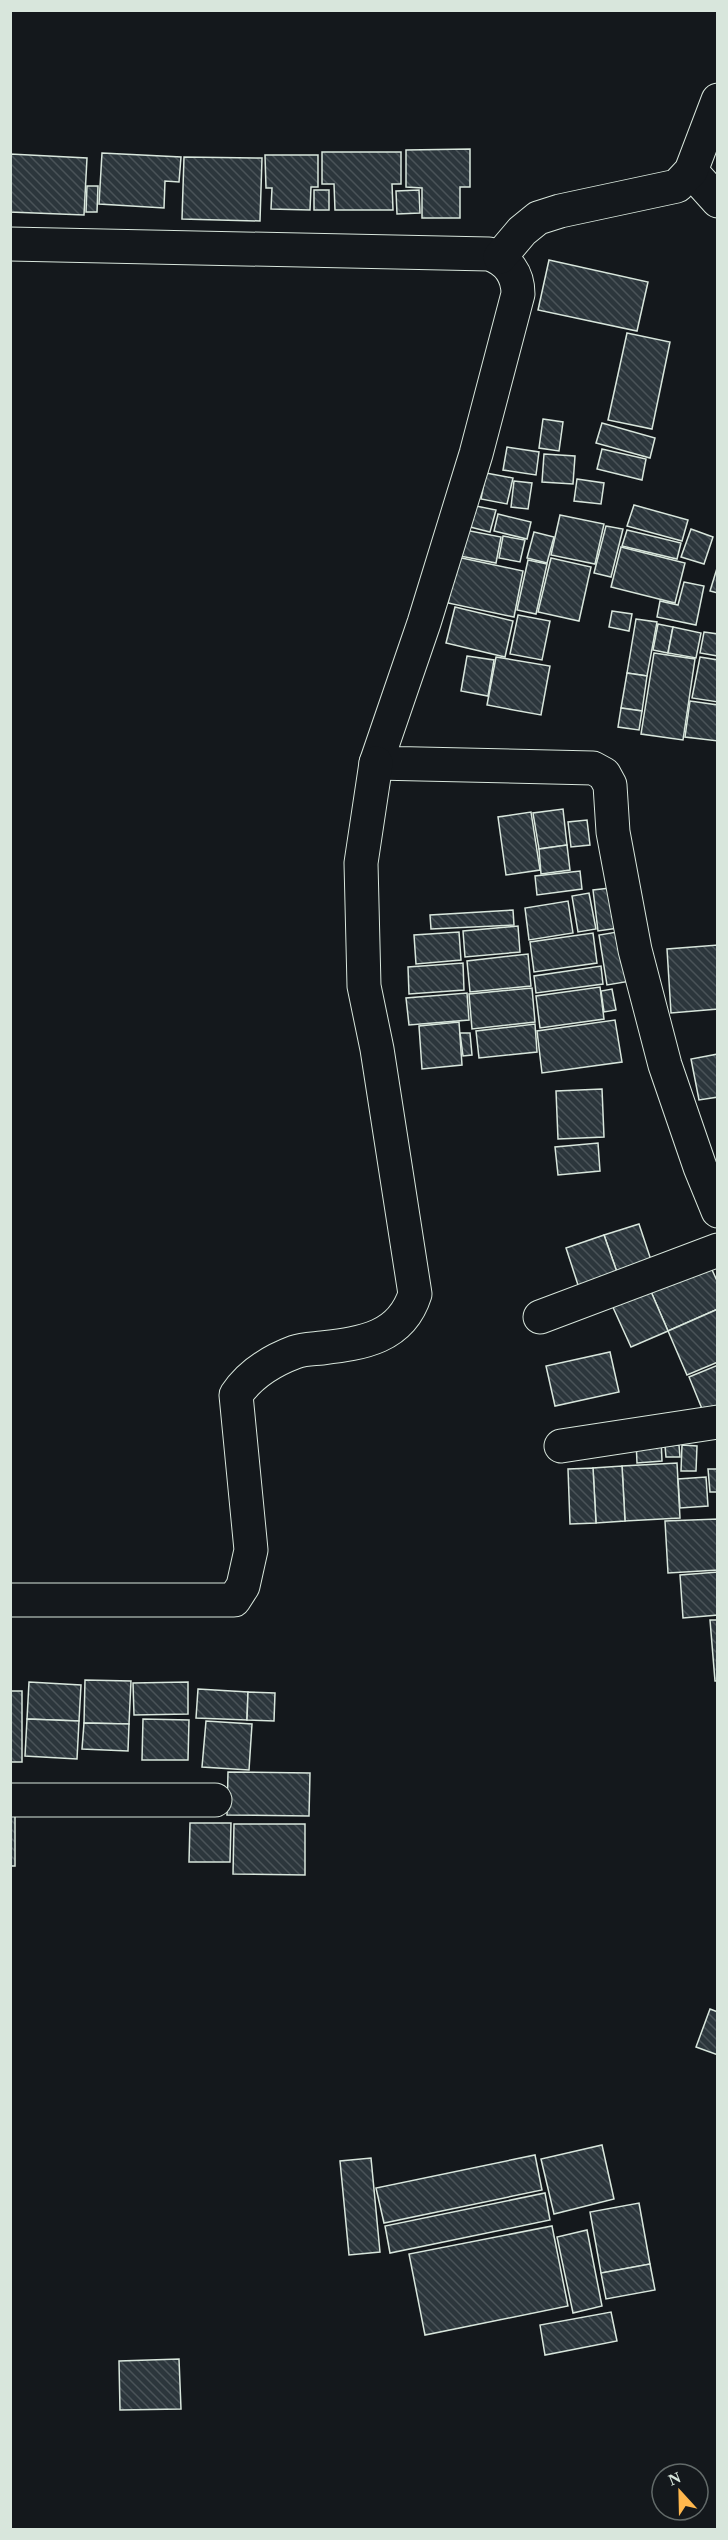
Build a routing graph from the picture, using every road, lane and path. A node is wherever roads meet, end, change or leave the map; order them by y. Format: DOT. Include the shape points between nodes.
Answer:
graph roads {
  1 [pos="717,100"];
  2 [pos="710,140"];
  3 [pos="691,171"];
  4 [pos="717,201"];
  5 [pos="10,244"];
  6 [pos="500,257"];
  7 [pos="376,763"];
  8 [pos="717,1211"];
  9 [pos="717,1250"];
  10 [pos="540,1317"];
  11 [pos="717,1422"];
  12 [pos="561,1446"];
  13 [pos="10,1600"];
  14 [pos="10,1800"];
  15 [pos="215,1800"];
  1 -- 2 [label="street"];
  2 -- 3 [label="street"];
  3 -- 4 [label="street"];
  3 -- 6 [label="street" via="677,186 538,218"];
  5 -- 6 [label="street"];
  6 -- 7 [label="street" via="518,282 518,294 476,454"];
  7 -- 8 [label="street" via="593,768 604,774 610,785 613,832 635,950 665,1065"];
  7 -- 13 [label="street" via="361,863 364,986 416,1294 412,1306 393,1329 375,1338 297,1351 266,1366 246,1381 236,1395 251,1550 243,1586 234,1600"];
  9 -- 10 [label="street"];
  11 -- 12 [label="street"];
  14 -- 15 [label="street"];
}
